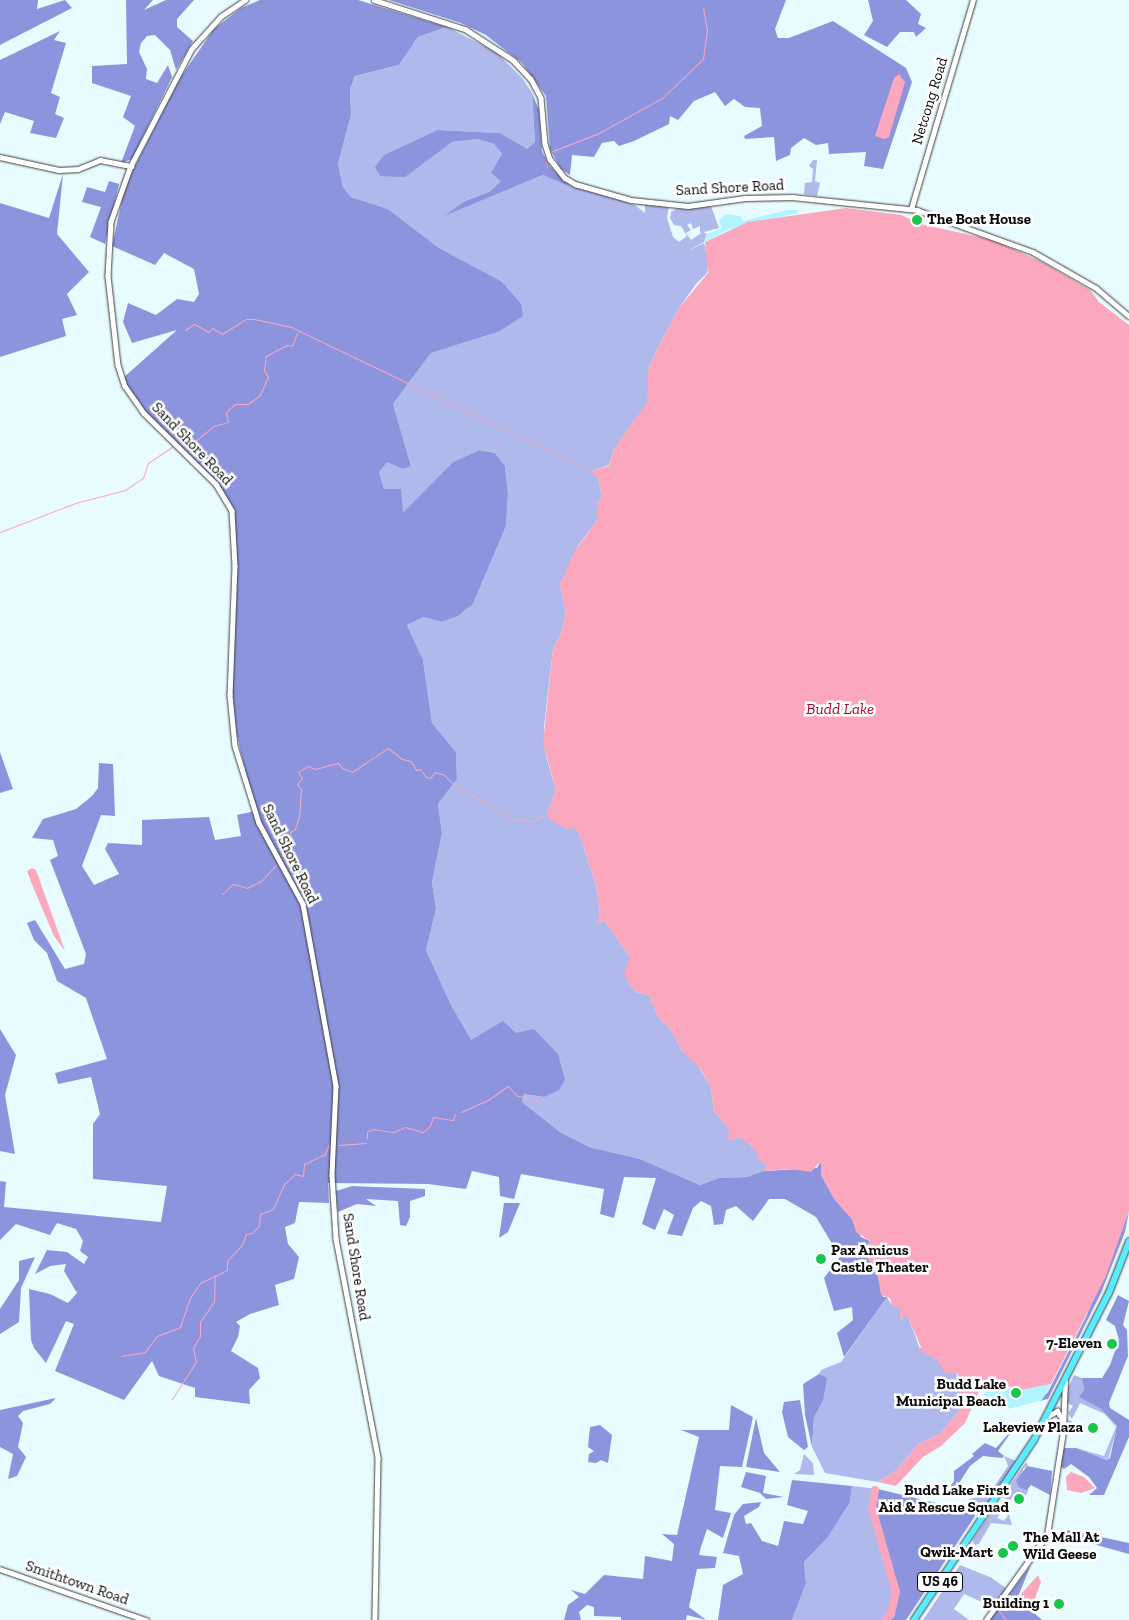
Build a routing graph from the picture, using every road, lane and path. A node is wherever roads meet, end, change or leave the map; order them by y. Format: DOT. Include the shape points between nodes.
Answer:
graph roads {
  1 [pos="246,0"];
  2 [pos="374,0"];
  3 [pos="973,0"];
  4 [pos="0,156"];
  5 [pos="130,166"];
  6 [pos="912,209"];
  7 [pos="1129,316"];
  8 [pos="1129,1242"];
  9 [pos="1065,1380"];
  10 [pos="1046,1418"];
  11 [pos="1063,1420"];
  12 [pos="0,1570"];
  13 [pos="146,1620"];
  14 [pos="375,1620"];
  15 [pos="914,1620"];
  16 [pos="986,1620"];
  1 -- 5 [label="street, Sand Shore Road" via="216,22 192,50"];
  2 -- 6 [label="street, Sand Shore Road" via="465,29 513,60 531,79 541,98 545,144 550,159 565,178 580,186 631,200 688,206 782,197"];
  3 -- 6 [label="street, Netcong Road"];
  4 -- 5 [label="street" via="59,170 78,168 100,160"];
  5 -- 14 [label="street, Sand Shore Road" via="115,208 108,244 109,287 118,365 135,402 221,490 232,511 235,566 230,665 232,728 255,813 305,911 336,1086 332,1175 336,1239 378,1458"];
  6 -- 7 [label="street, Sand Shore Road" via="1034,252 1088,283"];
  8 -- 9 [label="main road, US 46"];
  9 -- 10 [label="main road, US 46"];
  9 -- 11 [label="street"];
  10 -- 11 [label="street" via="1058,1412"];
  10 -- 15 [label="main road, US 46"];
  11 -- 16 [label="street" via="1047,1535"];
  12 -- 13 [label="street, Smithtown Road"];
}
